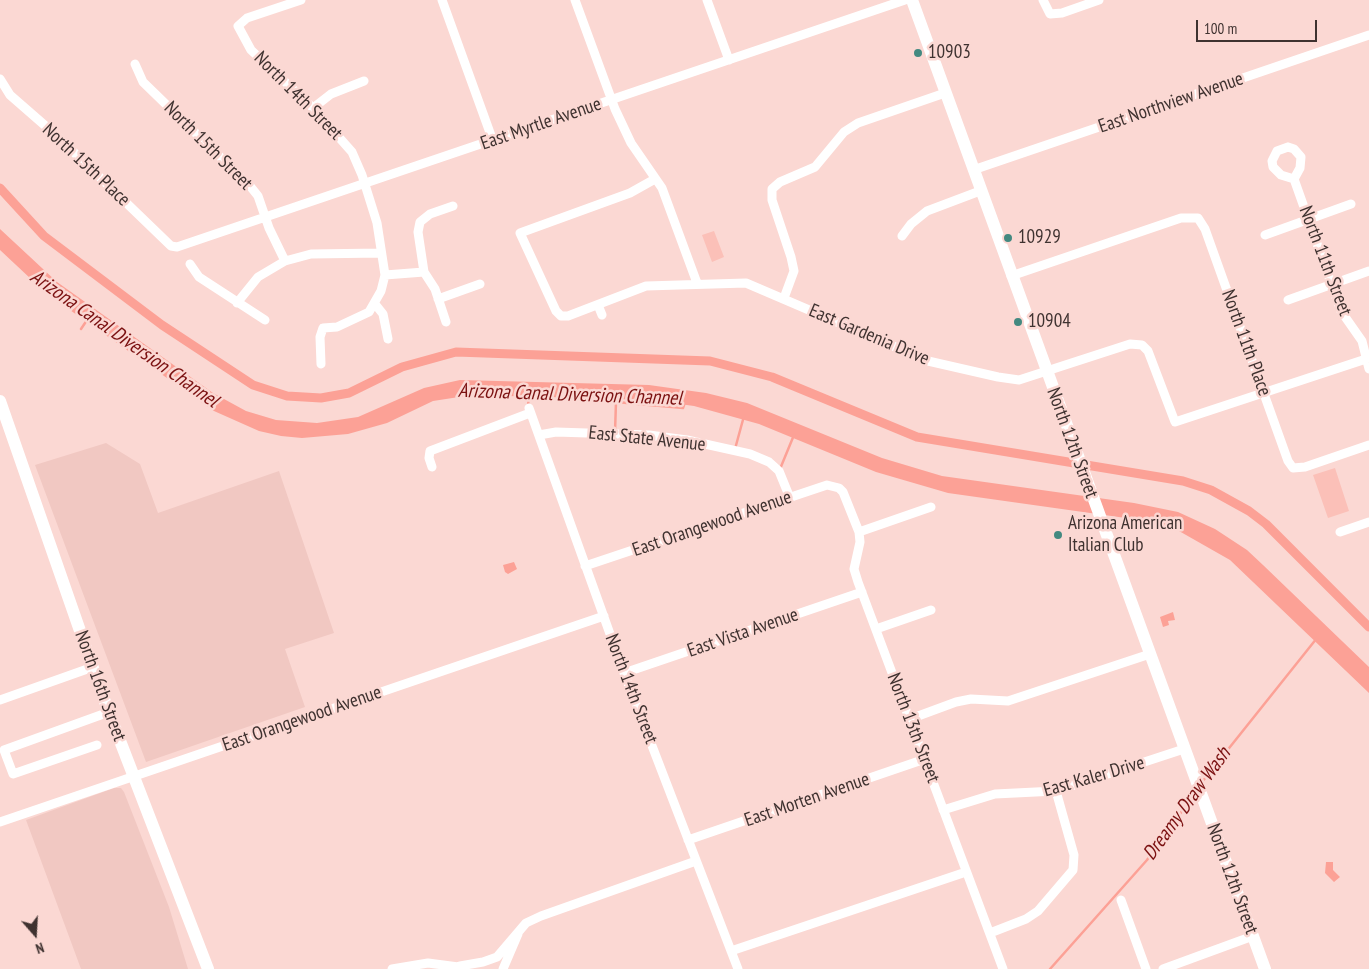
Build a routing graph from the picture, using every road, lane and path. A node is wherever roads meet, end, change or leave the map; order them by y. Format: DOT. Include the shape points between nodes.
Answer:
graph roads {
  1 [pos="302,0"];
  2 [pos="442,0"];
  3 [pos="575,0"];
  4 [pos="707,0"];
  5 [pos="905,0"];
  6 [pos="912,0"];
  7 [pos="1043,0"];
  8 [pos="1099,0"];
  9 [pos="1369,35"];
  10 [pos="729,60"];
  11 [pos="135,64"];
  12 [pos="0,79"];
  13 [pos="364,81"];
  14 [pos="945,93"];
  15 [pos="612,101"];
  16 [pos="314,108"];
  17 [pos="493,141"];
  18 [pos="973,170"];
  19 [pos="655,179"];
  20 [pos="1294,179"];
  21 [pos="365,185"];
  22 [pos="980,191"];
  23 [pos="1351,204"];
  24 [pos="453,206"];
  25 [pos="265,218"];
  26 [pos="1308,220"];
  27 [pos="1265,235"];
  28 [pos="902,236"];
  29 [pos="176,247"];
  30 [pos="381,253"];
  31 [pos="285,261"];
  32 [pos="190,264"];
  33 [pos="1369,271"];
  34 [pos="424,272"];
  35 [pos="385,275"];
  36 [pos="1012,276"];
  37 [pos="696,283"];
  38 [pos="480,284"];
  39 [pos="1332,284"];
  40 [pos="784,298"];
  41 [pos="438,299"];
  42 [pos="1288,300"];
  43 [pos="237,303"];
  44 [pos="375,304"];
  45 [pos="598,305"];
  46 [pos="602,314"];
  47 [pos="265,320"];
  48 [pos="446,322"];
  49 [pos="388,339"];
  50 [pos="1368,358"];
  51 [pos="321,364"];
  52 [pos="1369,369"];
  53 [pos="1046,371"];
  54 [pos="1265,393"];
  55 [pos="0,400"];
  56 [pos="539,436"];
  57 [pos="1369,445"];
  58 [pos="432,466"];
  59 [pos="839,488"];
  60 [pos="790,498"];
  61 [pos="931,507"];
  62 [pos="1369,522"];
  63 [pos="859,532"];
  64 [pos="1340,532"];
  65 [pos="585,566"];
  66 [pos="862,592"];
  67 [pos="931,610"];
  68 [pos="604,616"];
  69 [pos="876,629"];
  70 [pos="1150,654"];
  71 [pos="93,668"];
  72 [pos="624,673"];
  73 [pos="0,700"];
  74 [pos="109,712"];
  75 [pos="910,719"];
  76 [pos="97,745"];
  77 [pos="1184,749"];
  78 [pos="925,759"];
  79 [pos="134,776"];
  80 [pos="1056,791"];
  81 [pos="943,810"];
  82 [pos="0,822"];
  83 [pos="688,840"];
  84 [pos="696,861"];
  85 [pos="966,872"];
  86 [pos="1122,900"];
  87 [pos="520,929"];
  88 [pos="990,933"];
  89 [pos="1253,936"];
  90 [pos="731,951"];
  91 [pos="464,968"];
  92 [pos="208,969"];
  93 [pos="392,969"];
  94 [pos="503,969"];
  95 [pos="738,969"];
  96 [pos="1003,969"];
  97 [pos="1146,969"];
  98 [pos="1163,969"];
  99 [pos="1265,969"];
  1 -- 16 [label="street, North 14th Street" via="247,18 238,26 251,50"];
  2 -- 17 [label="street"];
  3 -- 15 [label="street"];
  4 -- 10 [label="street"];
  5 -- 10 [label="street, East Myrtle Avenue"];
  6 -- 14 [label="street, North 12th Street"];
  7 -- 8 [label="street" via="1050,14"];
  9 -- 18 [label="street, East Northview Avenue"];
  10 -- 15 [label="street, East Myrtle Avenue"];
  11 -- 25 [label="street, North 15th Street" via="143,82 250,186 258,196"];
  12 -- 29 [label="street, North 15th Place" via="10,95"];
  13 -- 16 [label="street" via="331,94"];
  14 -- 18 [label="street, North 12th Street"];
  14 -- 40 [label="street" via="858,123 844,132 815,167 780,182 772,189 772,200 794,272"];
  15 -- 17 [label="street, East Myrtle Avenue"];
  15 -- 19 [label="street" via="631,143"];
  16 -- 21 [label="street, North 14th Street" via="352,152"];
  17 -- 21 [label="street, East Myrtle Avenue"];
  18 -- 22 [label="street, North 12th Street"];
  19 -- 37 [label="street" via="662,188"];
  19 -- 45 [label="street, East Gardenia Drive" via="630,193 520,233 561,316"];
  20 -- 26 [label="street, North 11th Street"];
  21 -- 25 [label="street, East Myrtle Avenue"];
  21 -- 30 [label="street, North 14th Street"];
  22 -- 28 [label="street" via="927,211"];
  22 -- 36 [label="street, North 12th Street"];
  23 -- 26 [label="street"];
  24 -- 34 [label="street" via="430,214 420,222 418,232"];
  25 -- 29 [label="street, East Myrtle Avenue"];
  25 -- 31 [label="street, North 15th Street"];
  26 -- 27 [label="street"];
  26 -- 39 [label="street, North 11th Street"];
  30 -- 31 [label="street" via="311,254"];
  30 -- 35 [label="street, North 14th Street"];
  31 -- 43 [label="street" via="258,277"];
  32 -- 43 [label="street" via="200,277"];
  33 -- 39 [label="street"];
  34 -- 35 [label="street"];
  34 -- 41 [label="street"];
  35 -- 44 [label="street, North 14th Street"];
  36 -- 53 [label="street, North 12th Street"];
  36 -- 54 [label="street, North 11th Place" via="1181,218 1198,218 1205,229"];
  37 -- 40 [label="street, East Gardenia Drive" via="746,283"];
  37 -- 45 [label="street, East Gardenia Drive" via="646,286"];
  38 -- 41 [label="street"];
  39 -- 42 [label="street"];
  39 -- 50 [label="street, North 11th Street" via="1346,320 1362,341"];
  40 -- 53 [label="street, East Gardenia Drive" via="928,361 1019,380"];
  41 -- 48 [label="street"];
  43 -- 47 [label="street"];
  44 -- 49 [label="street" via="383,314"];
  44 -- 51 [label="street" via="362,317 337,327 323,328"];
  45 -- 46 [label="street"];
  50 -- 52 [label="street, North 11th Street"];
  50 -- 54 [label="street"];
  53 -- 54 [label="street, East Gardenia Drive" via="1130,344 1142,345 1148,351 1175,422"];
  53 -- 70 [label="street, North 12th Street"];
  54 -- 57 [label="street, North 11th Place" via="1293,468"];
  55 -- 71 [label="street, North 16th Street"];
  56 -- 58 [label="street, North 14th Street" via="530,410 430,451"];
  56 -- 60 [label="street, East State Avenue" via="556,432 649,435 750,454 770,462 779,470"];
  56 -- 65 [label="street, North 14th Street"];
  59 -- 60 [label="street, East Orangewood Avenue" via="827,485"];
  59 -- 63 [label="street, North 13th Street"];
  60 -- 65 [label="street, East Orangewood Avenue"];
  61 -- 63 [label="street"];
  62 -- 64 [label="street"];
  63 -- 66 [label="street, North 13th Street" via="854,569"];
  65 -- 68 [label="street, North 14th Street"];
  66 -- 69 [label="street, North 13th Street"];
  66 -- 72 [label="street, East Vista Avenue"];
  67 -- 69 [label="street"];
  68 -- 72 [label="street, North 14th Street"];
  68 -- 79 [label="street, East Orangewood Avenue"];
  69 -- 75 [label="street, North 13th Street"];
  70 -- 75 [label="street" via="1008,702 971,699"];
  70 -- 77 [label="street, North 12th Street"];
  71 -- 73 [label="street"];
  71 -- 74 [label="street, North 16th Street"];
  72 -- 83 [label="street, North 14th Street"];
  74 -- 76 [label="street" via="4,750 12,774"];
  74 -- 79 [label="street, North 16th Street"];
  75 -- 78 [label="street, North 13th Street"];
  77 -- 80 [label="street, East Kaler Drive"];
  77 -- 89 [label="street, North 12th Street"];
  78 -- 81 [label="street, North 13th Street"];
  78 -- 83 [label="street, East Morten Avenue"];
  79 -- 82 [label="street, East Orangewood Avenue"];
  79 -- 92 [label="street, North 16th Street"];
  80 -- 81 [label="street, East Kaler Drive" via="995,794"];
  80 -- 88 [label="street" via="1078,862 1069,877 1038,911"];
  81 -- 85 [label="street, North 13th Street"];
  83 -- 84 [label="street, North 14th Street"];
  84 -- 87 [label="street" via="541,916"];
  84 -- 90 [label="street, North 14th Street"];
  85 -- 88 [label="street, North 13th Street"];
  85 -- 90 [label="street"];
  86 -- 97 [label="street"];
  87 -- 91 [label="street" via="497,957"];
  87 -- 94 [label="street"];
  88 -- 96 [label="street, North 13th Street"];
  89 -- 98 [label="street"];
  89 -- 99 [label="street, North 12th Street"];
  90 -- 95 [label="street, North 14th Street"];
  91 -- 93 [label="street" via="428,963"];
}
